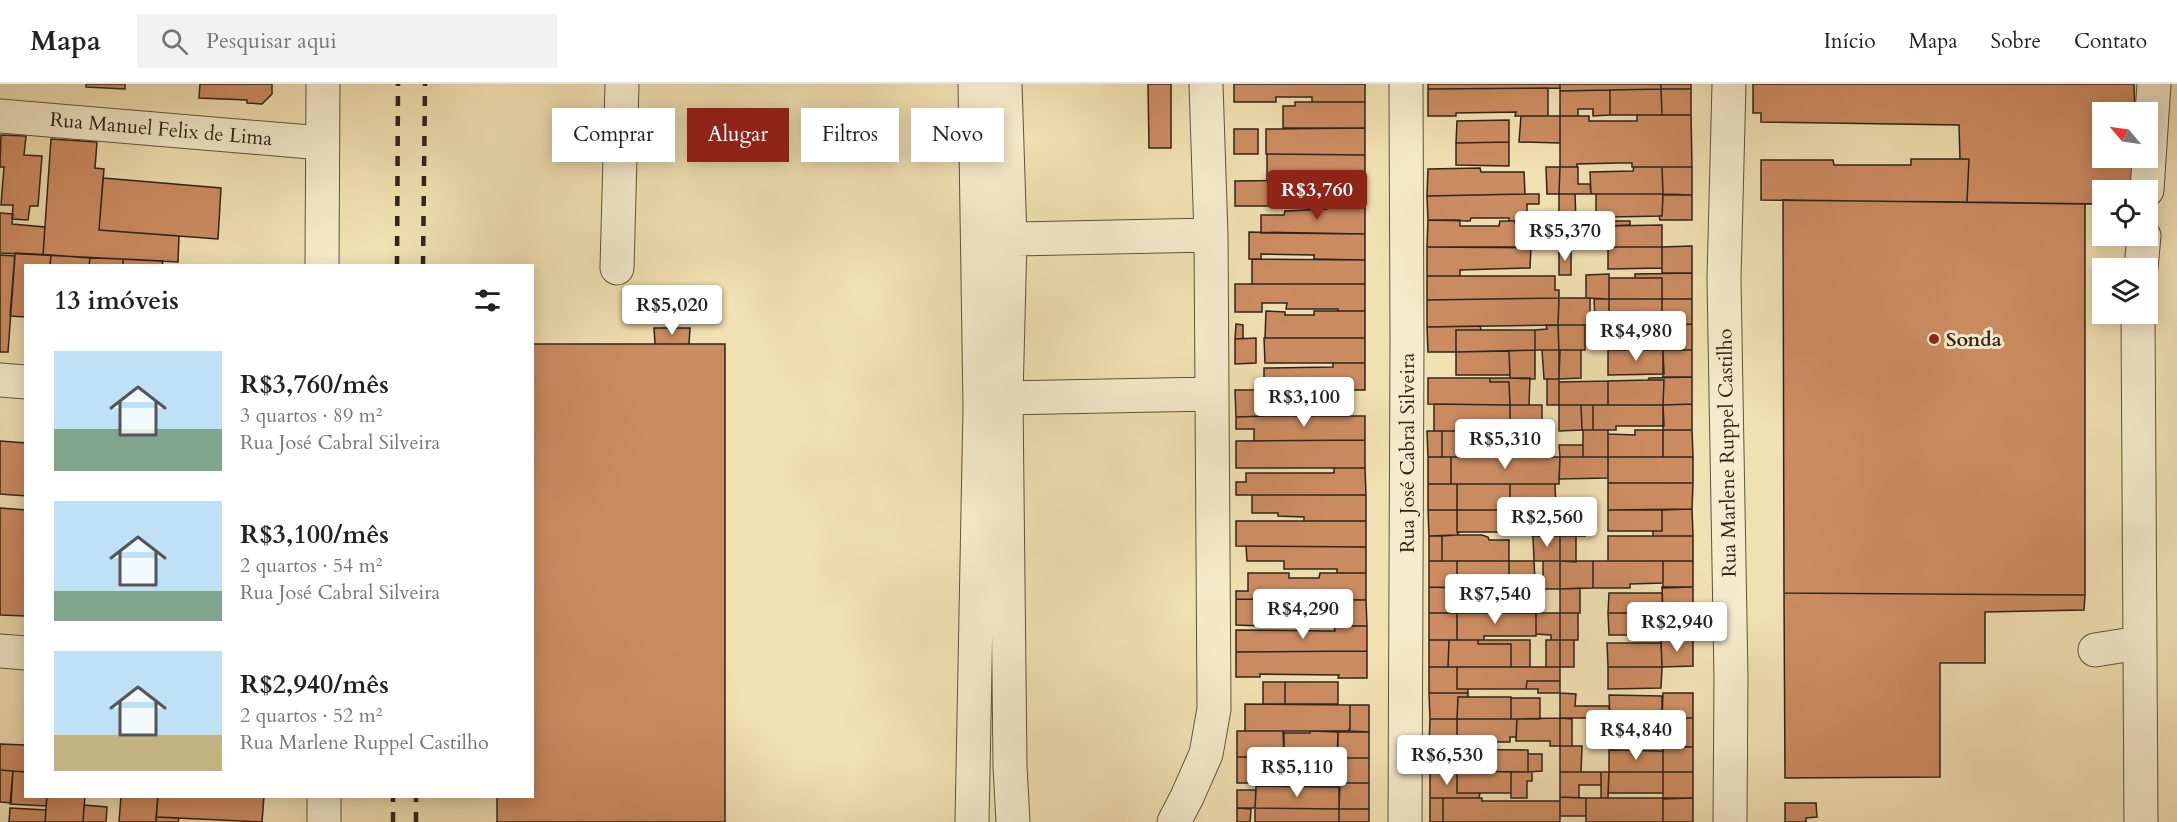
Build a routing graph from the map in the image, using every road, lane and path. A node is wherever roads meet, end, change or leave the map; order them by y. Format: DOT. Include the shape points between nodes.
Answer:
graph roads {
  1 [pos="323,84"];
  2 [pos="622,84"];
  3 [pos="975,84"];
  4 [pos="1005,84"];
  5 [pos="1206,84"];
  6 [pos="1406,84"];
  7 [pos="1729,84"];
  8 [pos="2154,84"];
  9 [pos="0,116"];
  10 [pos="322,143"];
  11 [pos="2148,180"];
  12 [pos="1211,235"];
  13 [pos="1010,239"];
  14 [pos="322,264"];
  15 [pos="617,268"];
  16 [pos="2138,324"];
  17 [pos="0,380"];
  18 [pos="24,381"];
  19 [pos="1211,394"];
  20 [pos="1006,398"];
  21 [pos="2139,643"];
  22 [pos="2095,650"];
  23 [pos="0,651"];
  24 [pos="24,653"];
  25 [pos="324,798"];
  26 [pos="324,822"];
  27 [pos="972,822"];
  28 [pos="1013,822"];
  29 [pos="1174,822"];
  30 [pos="1405,822"];
  31 [pos="1730,822"];
  32 [pos="2141,822"];
  1 -- 10 [label="street"];
  2 -- 15 [label="street"];
  3 -- 27 [label="street" via="980,407"];
  4 -- 13 [label="street"];
  5 -- 12 [label="street"];
  6 -- 30 [label="street, Rua José Cabral Silveira"];
  7 -- 31 [label="street, Rua Marlene Ruppel Castilho" via="1724,279"];
  8 -- 11 [label="street"];
  9 -- 10 [label="street, Rua Manuel Felix de Lima"];
  10 -- 14 [label="street"];
  12 -- 13 [label="street"];
  12 -- 19 [label="street"];
  13 -- 20 [label="street"];
  16 -- 21 [label="street"];
  17 -- 18 [label="street"];
  19 -- 20 [label="street"];
  19 -- 29 [label="street" via="1214,709 1206,754"];
  20 -- 28 [label="street"];
  21 -- 22 [label="street"];
  21 -- 32 [label="street"];
  23 -- 24 [label="street"];
  25 -- 26 [label="street"];
}
